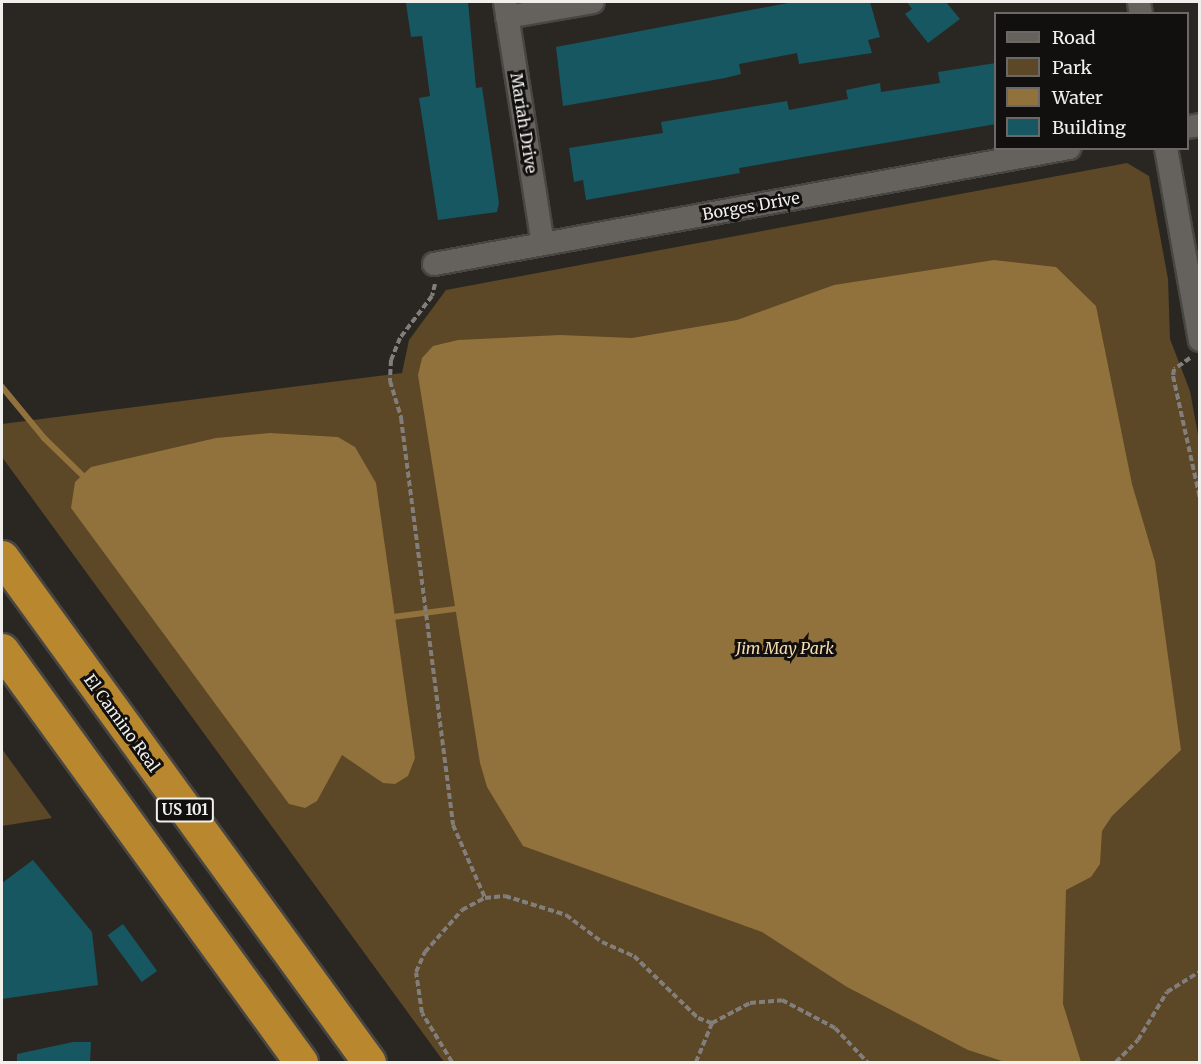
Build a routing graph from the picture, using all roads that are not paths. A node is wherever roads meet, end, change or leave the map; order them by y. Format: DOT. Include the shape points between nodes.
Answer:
graph roads {
  1 [pos="593,2"];
  2 [pos="506,9"];
  3 [pos="1058,150"];
  4 [pos="1166,150"];
  5 [pos="543,244"];
  6 [pos="434,264"];
  7 [pos="1200,340"];
  8 [pos="2,558"];
  9 [pos="2,650"];
  10 [pos="301,1062"];
  11 [pos="369,1062"];
  1 -- 2 [label="street"];
  2 -- 5 [label="street, Mariah Drive"];
  3 -- 5 [label="street, Borges Drive"];
  4 -- 7 [label="street"];
  5 -- 6 [label="street, Borges Drive"];
  8 -- 11 [label="highway, El Camino Real / US 101"];
  9 -- 10 [label="highway, US 101"];
}
